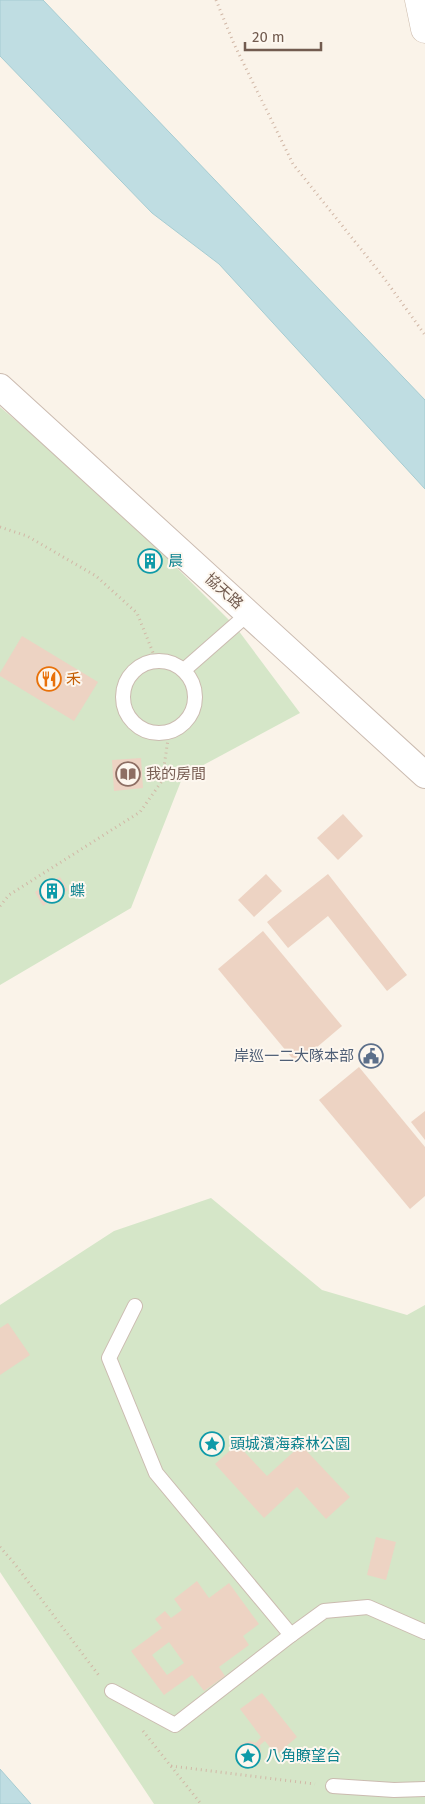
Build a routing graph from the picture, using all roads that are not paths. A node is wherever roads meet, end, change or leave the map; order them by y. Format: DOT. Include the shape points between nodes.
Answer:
graph roads {
  1 [pos="419,0"];
  2 [pos="425,29"];
  3 [pos="0,387"];
  4 [pos="249,614"];
  5 [pos="184,670"];
  6 [pos="425,776"];
  7 [pos="135,1306"];
  8 [pos="425,1632"];
  9 [pos="291,1635"];
  10 [pos="112,1692"];
  11 [pos="333,1786"];
  12 [pos="425,1789"];
  1 -- 2 [label="street"];
  3 -- 4 [label="street, 協天路"];
  4 -- 5 [label="lane"];
  4 -- 6 [label="street, 協天路"];
  5 -- 5 [label="lane" via="171,662 156,660 141,664 130,674 123,688 122,704 128,718 154,734 169,732 183,725 192,713 195,698 193,683"];
  7 -- 9 [label="lane" via="109,1358 156,1473"];
  8 -- 9 [label="lane" via="368,1606 324,1612"];
  9 -- 10 [label="lane" via="175,1725"];
  11 -- 12 [label="lane"];
}
